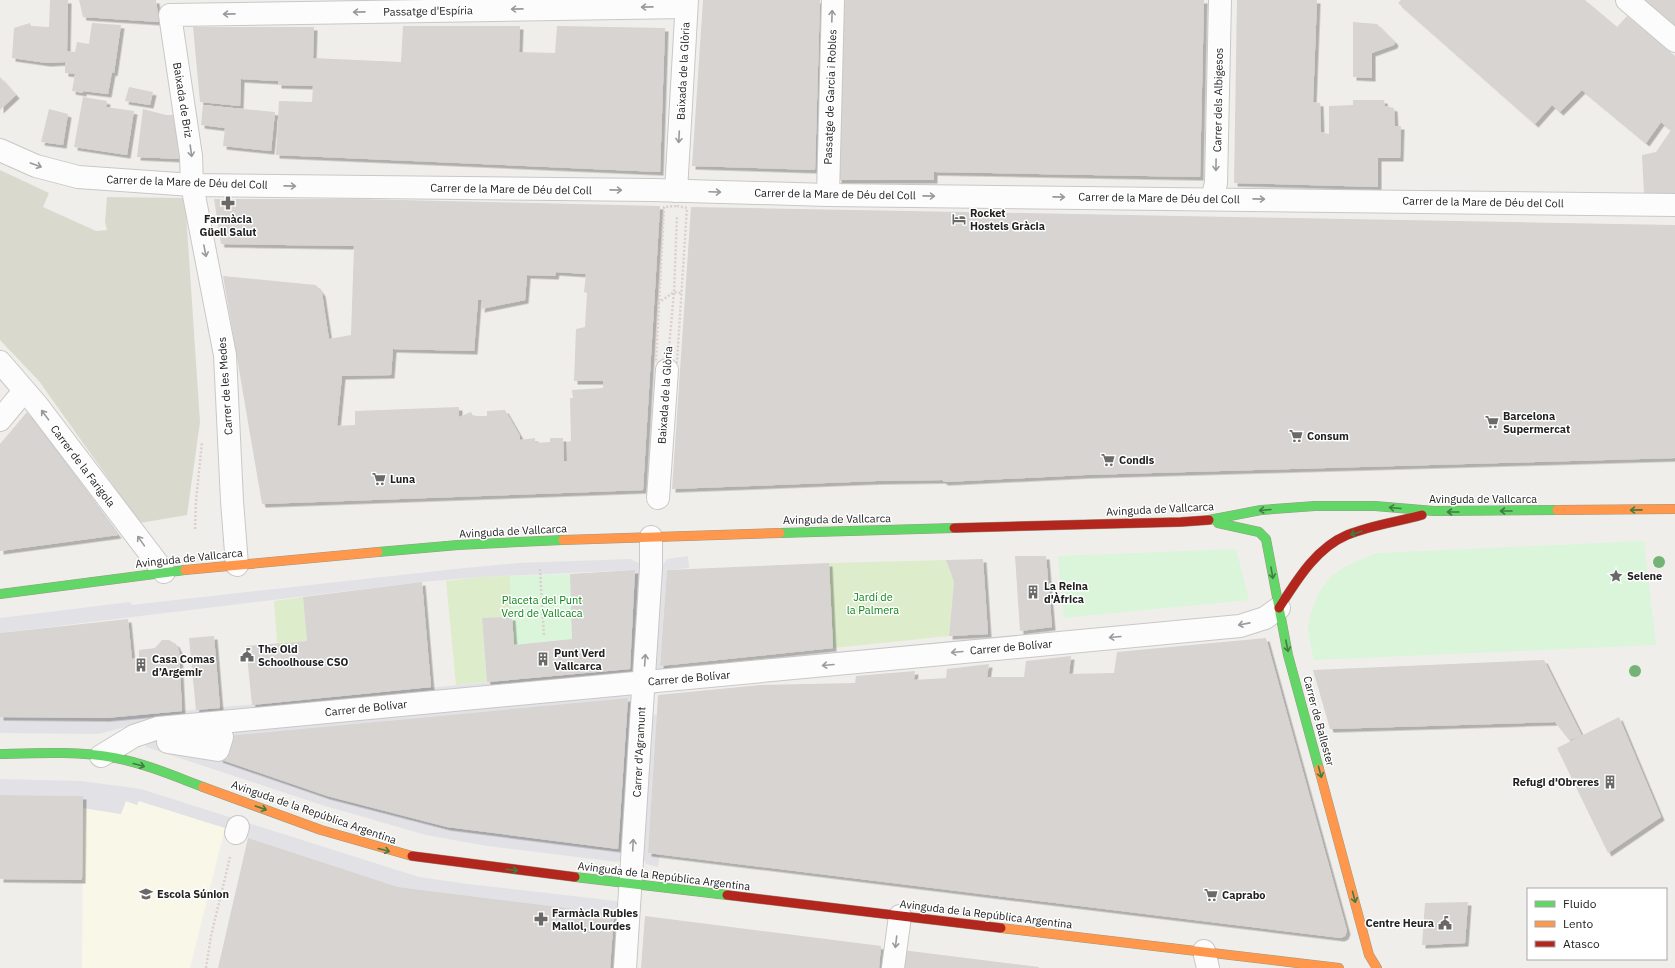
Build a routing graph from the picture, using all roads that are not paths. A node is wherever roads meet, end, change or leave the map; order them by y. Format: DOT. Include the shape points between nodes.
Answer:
graph roads {
  1 [pos="833,0"];
  2 [pos="1220,0"];
  3 [pos="1628,0"];
  4 [pos="687,4"];
  5 [pos="170,15"];
  6 [pos="1675,41"];
  7 [pos="0,150"];
  8 [pos="192,185"];
  9 [pos="828,195"];
  10 [pos="1212,199"];
  11 [pos="676,202"];
  12 [pos="1675,205"];
  13 [pos="0,362"];
  14 [pos="667,362"];
  15 [pos="24,391"];
  16 [pos="0,420"];
  17 [pos="658,498"];
  18 [pos="1675,509"];
  19 [pos="1434,511"];
  20 [pos="1207,520"];
  21 [pos="651,537"];
  22 [pos="237,565"];
  23 [pos="164,572"];
  24 [pos="0,594"];
  25 [pos="1278,608"];
  26 [pos="643,682"];
  27 [pos="0,754"];
  28 [pos="101,756"];
  29 [pos="631,884"];
  30 [pos="900,916"];
  31 [pos="1206,959"];
  32 [pos="625,968"];
  33 [pos="893,968"];
  34 [pos="1339,968"];
  35 [pos="1377,968"];
  9 -- 1 [label="street, Passatge de Garcia i Robles, one-way"];
  2 -- 10 [label="street, Carrer dels Albigesos, one-way" via="1216,183"];
  3 -- 6 [label="street"];
  4 -- 5 [label="street, Passatge d'Espíria, one-way"];
  4 -- 11 [label="street, Baixada de la Glòria, one-way"];
  5 -- 8 [label="street, Baixada de Briz, one-way" via="191,156"];
  7 -- 8 [label="street, Carrer de la Mare de Déu del Coll, one-way" via="36,166 78,177"];
  8 -- 11 [label="street, Carrer de la Mare de Déu del Coll, one-way"];
  8 -- 22 [label="street, Carrer de les Medes, one-way" via="225,355"];
  9 -- 10 [label="street, Carrer de la Mare de Déu del Coll, one-way"];
  11 -- 9 [label="street, Carrer de la Mare de Déu del Coll, one-way"];
  10 -- 12 [label="street, Carrer de la Mare de Déu del Coll, one-way"];
  13 -- 15 [label="street, Carrer de la Farigola"];
  14 -- 17 [label="street, Baixada de la Glòria"];
  15 -- 16 [label="street"];
  23 -- 15 [label="street, Carrer de la Farigola, one-way"];
  18 -- 19 [label="main road, Avinguda de Vallcarca, one-way"];
  19 -- 20 [label="main road, Avinguda de Vallcarca, one-way" via="1374,506 1315,506 1261,510"];
  19 -- 25 [label="main road, one-way" via="1366,529 1331,545 1316,557 1298,578"];
  20 -- 21 [label="main road, Avinguda de Vallcarca"];
  20 -- 25 [label="main road, Carrer de Ballester, one-way" via="1252,529 1264,535"];
  21 -- 22 [label="main road, Avinguda de Vallcarca" via="458,545"];
  26 -- 21 [label="street, Carrer d'Agramunt, one-way"];
  22 -- 23 [label="main road, Avinguda de Vallcarca"];
  23 -- 24 [label="main road, Avinguda de Vallcarca"];
  25 -- 26 [label="street, Carrer de Bolívar, one-way" via="1265,618 1240,626"];
  25 -- 35 [label="main road, Carrer de Ballester, one-way" via="1288,655 1369,955"];
  26 -- 28 [label="street, Carrer de Bolívar" via="158,728 134,736"];
  29 -- 26 [label="street, Carrer d'Agramunt, one-way"];
  27 -- 28 [label="main road, Avinguda de la República Argentina"];
  28 -- 29 [label="main road, Avinguda de la República Argentina, one-way" via="160,771 383,850 420,858"];
  29 -- 30 [label="main road, Avinguda de la República Argentina"];
  29 -- 32 [label="street, Carrer d'Agramunt"];
  30 -- 31 [label="main road, Avinguda de la República Argentina"];
  30 -- 33 [label="street, one-way"];
  31 -- 34 [label="main road, Avinguda de la República Argentina"];
}
